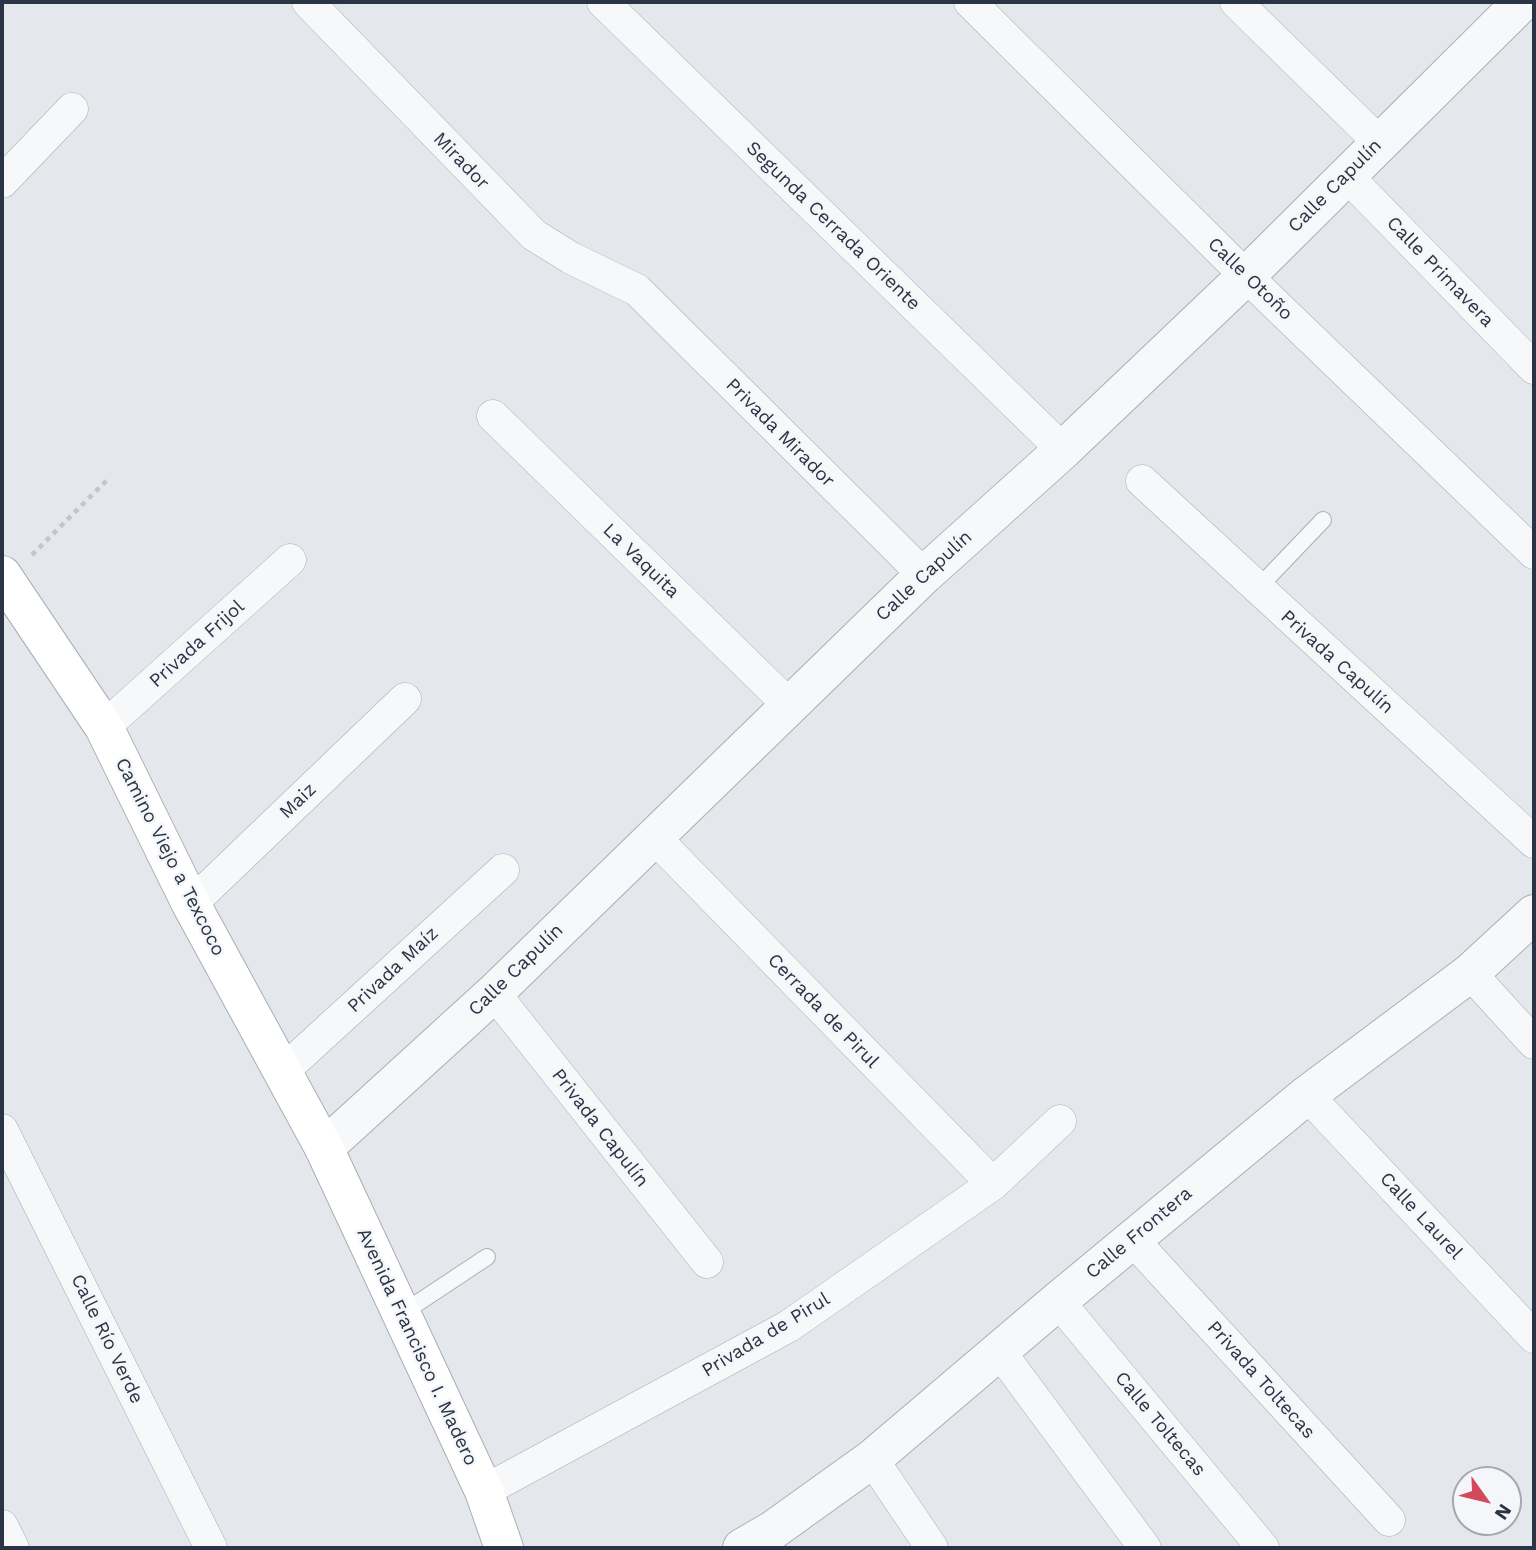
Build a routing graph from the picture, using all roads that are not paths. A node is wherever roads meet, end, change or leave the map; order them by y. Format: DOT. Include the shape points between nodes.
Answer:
graph roads {
  1 [pos="307,2"];
  2 [pos="603,2"];
  3 [pos="970,2"];
  4 [pos="1236,2"];
  5 [pos="1522,2"];
  6 [pos="72,109"];
  7 [pos="1379,142"];
  8 [pos="1346,175"];
  9 [pos="2,182"];
  10 [pos="1246,276"];
  11 [pos="637,290"];
  12 [pos="1526,355"];
  13 [pos="493,416"];
  14 [pos="1063,450"];
  15 [pos="1142,481"];
  16 [pos="1323,520"];
  17 [pos="1534,553"];
  18 [pos="290,560"];
  19 [pos="923,575"];
  20 [pos="4,578"];
  21 [pos="1257,589"];
  22 [pos="405,699"];
  23 [pos="789,705"];
  24 [pos="104,727"];
  25 [pos="654,837"];
  26 [pos="1534,842"];
  27 [pos="503,870"];
  28 [pos="191,904"];
  29 [pos="1534,914"];
  30 [pos="1470,973"];
  31 [pos="494,993"];
  32 [pos="1534,1044"];
  33 [pos="283,1071"];
  34 [pos="1307,1095"];
  35 [pos="1060,1121"];
  36 [pos="2,1130"];
  37 [pos="324,1148"];
  38 [pos="993,1184"];
  39 [pos="1132,1240"];
  40 [pos="487,1256"];
  41 [pos="707,1262"];
  42 [pos="1058,1301"];
  43 [pos="401,1314"];
  44 [pos="1534,1337"];
  45 [pos="1000,1352"];
  46 [pos="872,1459"];
  47 [pos="484,1491"];
  48 [pos="1389,1520"];
  49 [pos="2,1526"];
  50 [pos="765,1542"];
  51 [pos="13,1548"];
  52 [pos="211,1548"];
  53 [pos="504,1548"];
  54 [pos="932,1548"];
  55 [pos="1145,1548"];
  56 [pos="1263,1548"];
  1 -- 11 [label="street, Mirador" via="534,235"];
  2 -- 14 [label="street, Segunda Cerrada Oriente"];
  3 -- 10 [label="street, Calle Otoño"];
  4 -- 7 [label="street"];
  5 -- 7 [label="street, Calle Capulín"];
  6 -- 9 [label="street"];
  7 -- 8 [label="street, Calle Capulín"];
  8 -- 10 [label="street, Calle Capulín"];
  8 -- 12 [label="street, Calle Primavera"];
  10 -- 14 [label="street, Calle Capulín"];
  10 -- 17 [label="street, Calle Otoño"];
  11 -- 19 [label="street, Privada Mirador"];
  13 -- 23 [label="street, La Vaquita"];
  14 -- 19 [label="street, Calle Capulín"];
  15 -- 21 [label="street, Privada Capulín"];
  16 -- 21 [label="lane"];
  18 -- 24 [label="street, Privada Frijol"];
  19 -- 23 [label="street, Calle Capulín"];
  20 -- 24 [label="main road, Camino Viejo a Texcoco"];
  21 -- 26 [label="street, Privada Capulín"];
  22 -- 28 [label="street, Maiz"];
  23 -- 25 [label="street, Calle Capulín"];
  24 -- 28 [label="main road, Camino Viejo a Texcoco"];
  25 -- 31 [label="street, Calle Capulín"];
  25 -- 38 [label="street, Cerrada de Pirul"];
  27 -- 33 [label="street, Privada Maíz"];
  28 -- 33 [label="main road, Camino Viejo a Texcoco"];
  29 -- 30 [label="street, Calle Frontera"];
  30 -- 32 [label="street"];
  30 -- 34 [label="street, Calle Frontera"];
  31 -- 37 [label="street, Calle Capulín"];
  31 -- 41 [label="street, Privada Capulín"];
  33 -- 37 [label="main road, Camino Viejo a Texcoco"];
  34 -- 39 [label="street, Calle Frontera"];
  34 -- 44 [label="street, Calle Laurel"];
  35 -- 38 [label="street, Privada de Pirul"];
  36 -- 52 [label="street, Calle Río Verde"];
  37 -- 43 [label="main road, Avenida Francisco I. Madero"];
  38 -- 47 [label="street, Privada de Pirul" via="789,1326"];
  39 -- 42 [label="street, Calle Frontera"];
  39 -- 48 [label="street, Privada Toltecas"];
  40 -- 43 [label="lane"];
  42 -- 45 [label="street, Calle Frontera"];
  42 -- 56 [label="street, Calle Toltecas"];
  43 -- 47 [label="main road, Avenida Francisco I. Madero"];
  45 -- 46 [label="street, Calle Frontera"];
  45 -- 55 [label="street"];
  46 -- 50 [label="street, Calle Frontera"];
  46 -- 54 [label="street"];
  47 -- 53 [label="main road, Avenida Francisco I. Madero"];
  49 -- 51 [label="street"];
}
